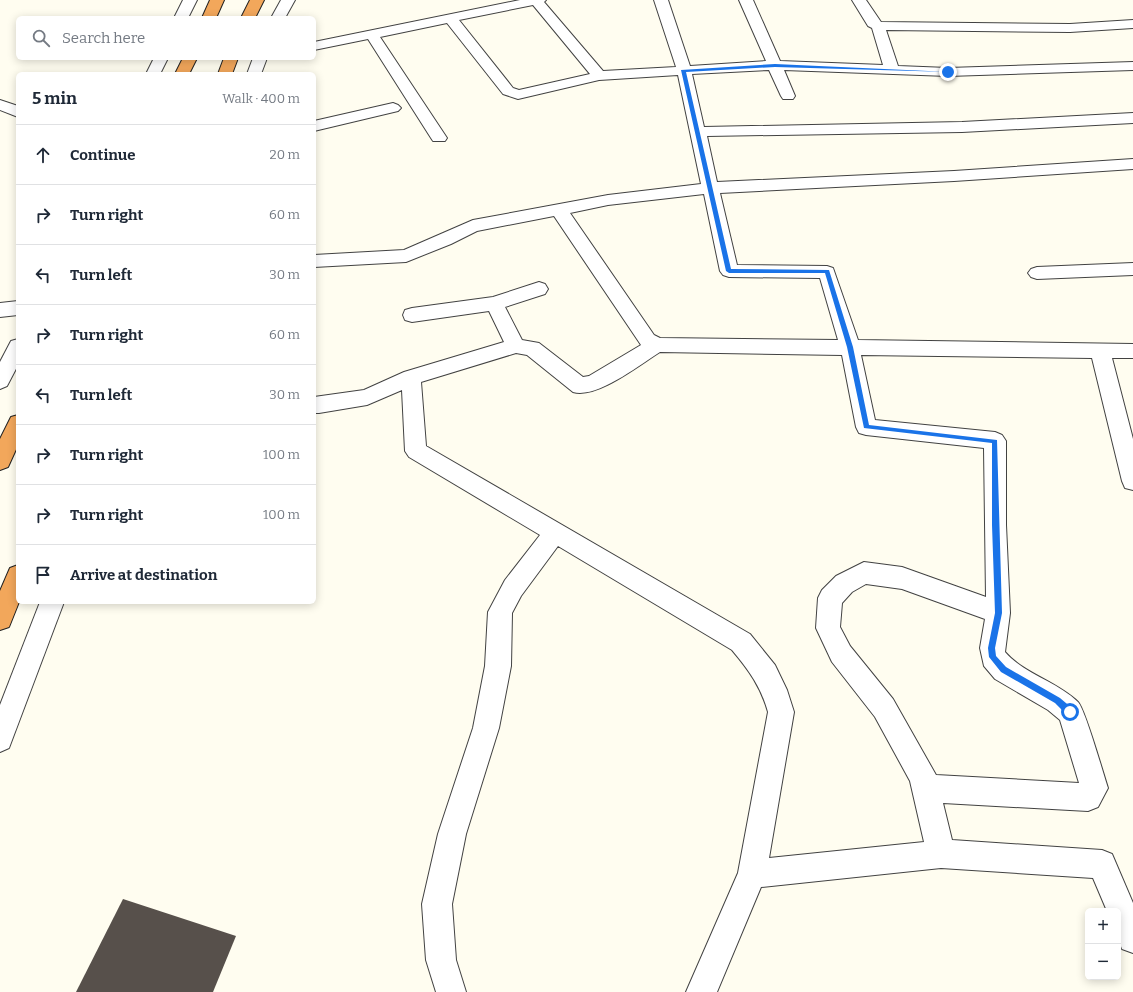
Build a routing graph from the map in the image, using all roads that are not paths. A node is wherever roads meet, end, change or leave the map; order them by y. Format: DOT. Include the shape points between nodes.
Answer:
graph roads {
  1 [pos="190,0"];
  2 [pos="217,0"];
  3 [pos="257,0"];
  4 [pos="288,0"];
  5 [pos="537,0"];
  6 [pos="660,0"];
  7 [pos="746,0"];
  8 [pos="859,0"];
  9 [pos="182,16"];
  10 [pos="210,16"];
  11 [pos="249,16"];
  12 [pos="279,16"];
  13 [pos="450,18"];
  14 [pos="1133,24"];
  15 [pos="878,26"];
  16 [pos="372,34"];
  17 [pos="316,46"];
  18 [pos="160,60"];
  19 [pos="189,60"];
  20 [pos="230,60"];
  21 [pos="259,60"];
  22 [pos="775,65"];
  23 [pos="1133,66"];
  24 [pos="684,70"];
  25 [pos="892,70"];
  26 [pos="154,72"];
  27 [pos="183,72"];
  28 [pos="226,72"];
  29 [pos="255,72"];
  30 [pos="599,76"];
  31 [pos="788,96"];
  32 [pos="0,104"];
  33 [pos="393,108"];
  34 [pos="16,111"];
  35 [pos="1133,118"];
  36 [pos="316,126"];
  37 [pos="697,132"];
  38 [pos="439,138"];
  39 [pos="1133,164"];
  40 [pos="711,188"];
  41 [pos="559,210"];
  42 [pos="316,262"];
  43 [pos="1133,269"];
  44 [pos="1037,273"];
  45 [pos="539,289"];
  46 [pos="494,304"];
  47 [pos="16,308"];
  48 [pos="0,310"];
  49 [pos="412,315"];
  50 [pos="657,345"];
  51 [pos="516,346"];
  52 [pos="850,347"];
  53 [pos="16,350"];
  54 [pos="1100,350"];
  55 [pos="1133,351"];
  56 [pos="411,377"];
  57 [pos="0,381"];
  58 [pos="316,405"];
  59 [pos="16,427"];
  60 [pos="0,461"];
  61 [pos="1133,481"];
  62 [pos="555,532"];
  63 [pos="16,581"];
  64 [pos="51,604"];
  65 [pos="998,613"];
  66 [pos="0,619"];
  67 [pos="0,739"];
  68 [pos="926,788"];
  69 [pos="941,854"];
  70 [pos="752,874"];
  71 [pos="1133,938"];
  72 [pos="451,992"];
  73 [pos="701,992"];
  1 -- 9 [label="street"];
  2 -- 10 [label="highway"];
  3 -- 11 [label="highway"];
  4 -- 12 [label="street"];
  5 -- 13 [label="street"];
  5 -- 30 [label="street"];
  6 -- 24 [label="street"];
  7 -- 22 [label="street"];
  8 -- 15 [label="street" via="873,23"];
  13 -- 16 [label="street"];
  13 -- 30 [label="street" via="512,94 518,95"];
  14 -- 15 [label="street" via="1070,28"];
  15 -- 25 [label="street"];
  16 -- 17 [label="street"];
  16 -- 38 [label="street"];
  18 -- 26 [label="street"];
  19 -- 27 [label="highway"];
  20 -- 28 [label="highway"];
  21 -- 29 [label="street"];
  22 -- 24 [label="street"];
  22 -- 25 [label="street"];
  22 -- 31 [label="street"];
  23 -- 25 [label="street" via="948,72"];
  24 -- 30 [label="street"];
  24 -- 37 [label="street"];
  32 -- 34 [label="street"];
  33 -- 36 [label="street"];
  35 -- 37 [label="street" via="962,126"];
  37 -- 40 [label="street"];
  39 -- 40 [label="street"];
  40 -- 41 [label="street" via="608,200"];
  40 -- 52 [label="street" via="729,271 827,272"];
  41 -- 42 [label="street" via="473,226 406,256"];
  41 -- 50 [label="street" via="647,340"];
  43 -- 44 [label="street"];
  45 -- 46 [label="street"];
  46 -- 49 [label="street"];
  46 -- 51 [label="street"];
  47 -- 48 [label="street"];
  50 -- 51 [label="street" via="594,383 580,386 532,348"];
  50 -- 52 [label="street"];
  51 -- 56 [label="street"];
  52 -- 54 [label="street"];
  52 -- 65 [label="street" via="866,427 995,441"];
  53 -- 57 [label="street"];
  54 -- 55 [label="street"];
  54 -- 61 [label="street"];
  56 -- 58 [label="street" via="366,397"];
  56 -- 62 [label="street" via="416,451"];
  59 -- 60 [label="highway"];
  62 -- 70 [label="street" via="741,642 760,662 774,687 781,712"];
  62 -- 72 [label="street" via="513,588 500,612 498,666 486,728 452,834 437,904 441,960"];
  63 -- 66 [label="highway"];
  64 -- 67 [label="street"];
  65 -- 68 [label="street" via="992,648 993,657 1004,670 1057,701 1070,712 1094,788 1088,797"];
  65 -- 68 [label="street" via="902,578 864,572 844,584 830,598 828,628 841,654 884,708 923,776"];
  68 -- 69 [label="street"];
  69 -- 70 [label="street"];
  69 -- 71 [label="street" via="1102,864"];
  70 -- 73 [label="street"];
}
